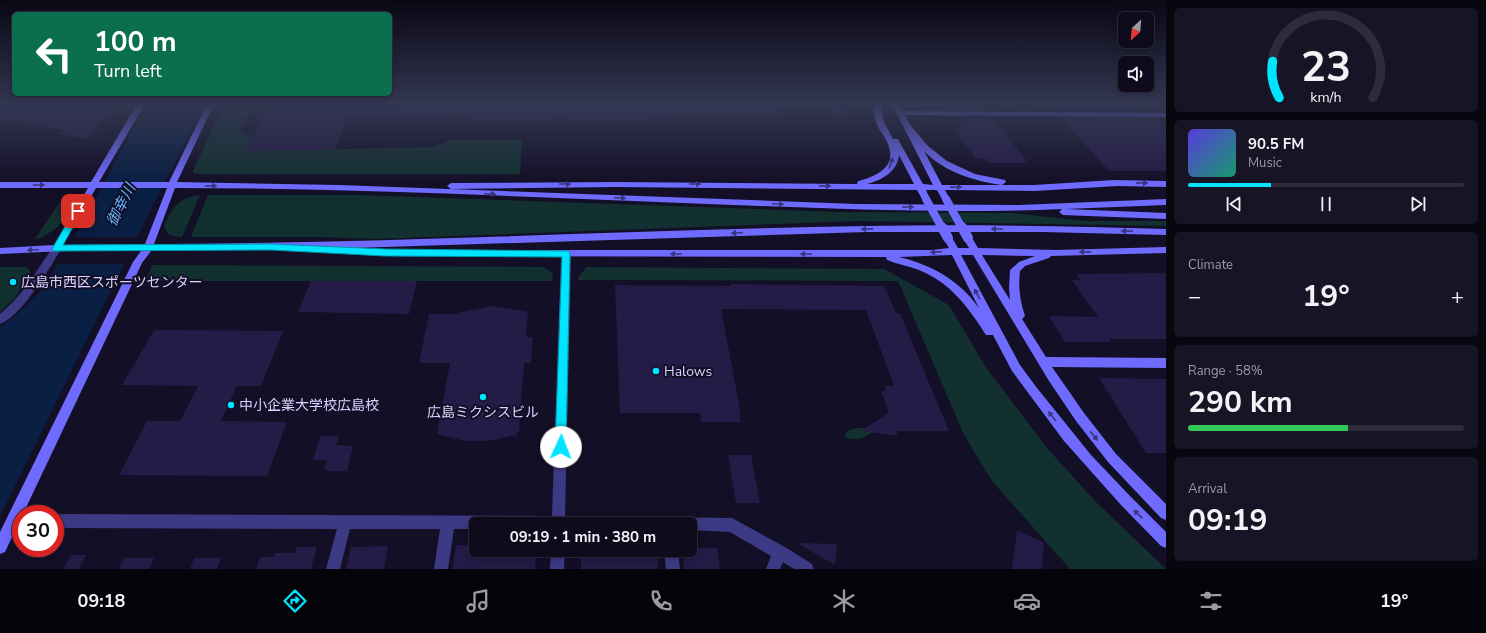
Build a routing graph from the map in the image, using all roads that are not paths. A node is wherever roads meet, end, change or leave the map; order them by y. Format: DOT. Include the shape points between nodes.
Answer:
graph roads {
  1 [pos="127,131"];
  2 [pos="197,131"];
  3 [pos="884,131"];
  4 [pos="890,131"];
  5 [pos="909,131"];
  6 [pos="911,131"];
  7 [pos="1119,183"];
  8 [pos="1166,184"];
  9 [pos="0,185"];
  10 [pos="97,185"];
  11 [pos="168,185"];
  12 [pos="848,186"];
  13 [pos="920,187"];
  14 [pos="939,187"];
  15 [pos="339,188"];
  16 [pos="1166,202"];
  17 [pos="1019,208"];
  18 [pos="1166,216"];
  19 [pos="1166,232"];
  20 [pos="271,247"];
  21 [pos="60,248"];
  22 [pos="148,248"];
  23 [pos="1166,250"];
  24 [pos="0,251"];
  25 [pos="954,251"];
  26 [pos="975,251"];
  27 [pos="1057,253"];
  28 [pos="566,254"];
  29 [pos="851,254"];
  30 [pos="0,320"];
  31 [pos="1025,332"];
  32 [pos="1043,362"];
  33 [pos="1166,363"];
  34 [pos="1016,368"];
  35 [pos="24,505"];
  36 [pos="1166,513"];
  37 [pos="558,517"];
  38 [pos="64,521"];
  39 [pos="345,522"];
  40 [pos="448,523"];
  41 [pos="469,523"];
  42 [pos="697,524"];
  43 [pos="12,529"];
  44 [pos="1166,541"];
  45 [pos="0,547"];
  46 [pos="780,552"];
  47 [pos="558,557"];
  48 [pos="672,557"];
  49 [pos="333,569"];
  50 [pos="441,569"];
  51 [pos="557,569"];
  52 [pos="673,569"];
  53 [pos="773,569"];
  54 [pos="807,569"];
  1 -- 10 [label="street"];
  2 -- 11 [label="street"];
  12 -- 3 [label="street, one-way" via="878,178 886,173 892,164 893,148"];
  4 -- 13 [label="street"];
  5 -- 14 [label="street"];
  6 -- 7 [label="street" via="927,150 940,160 963,172 985,179 1016,184"];
  7 -- 8 [label="street, one-way"];
  14 -- 7 [label="street, one-way" via="1087,186"];
  9 -- 10 [label="street, one-way"];
  10 -- 11 [label="street"];
  10 -- 21 [label="street"];
  11 -- 15 [label="street, one-way"];
  11 -- 22 [label="street"];
  12 -- 13 [label="street"];
  15 -- 12 [label="street, one-way" via="534,184"];
  13 -- 14 [label="street"];
  13 -- 25 [label="street, bridge"];
  14 -- 26 [label="street, bridge"];
  15 -- 17 [label="street, one-way" via="856,207"];
  16 -- 17 [label="street"];
  17 -- 18 [label="street" via="1088,214"];
  19 -- 20 [label="street, one-way" via="867,229"];
  20 -- 22 [label="street"];
  20 -- 28 [label="street" via="385,252"];
  21 -- 22 [label="street"];
  21 -- 24 [label="street, one-way"];
  21 -- 30 [label="street" via="20,303"];
  22 -- 35 [label="street" via="138,262"];
  23 -- 27 [label="street, one-way"];
  25 -- 26 [label="street"];
  25 -- 29 [label="street, one-way"];
  34 -- 25 [label="street, one-way"];
  26 -- 27 [label="street"];
  26 -- 31 [label="street"];
  27 -- 31 [label="street" via="1038,257 1015,270 1013,293"];
  29 -- 28 [label="street, one-way"];
  28 -- 37 [label="street"];
  29 -- 34 [label="street" via="879,255 903,260 942,276 975,308"];
  31 -- 32 [label="street"];
  32 -- 33 [label="street"];
  32 -- 36 [label="street, one-way" via="1094,437"];
  44 -- 34 [label="street, one-way" via="1095,468"];
  38 -- 39 [label="street"];
  39 -- 40 [label="street"];
  39 -- 49 [label="street"];
  40 -- 41 [label="street"];
  40 -- 50 [label="street"];
  42 -- 46 [label="street" via="732,525"];
  43 -- 45 [label="street"];
  46 -- 53 [label="street"];
  46 -- 54 [label="street"];
  47 -- 51 [label="street"];
  48 -- 52 [label="street"];
}
